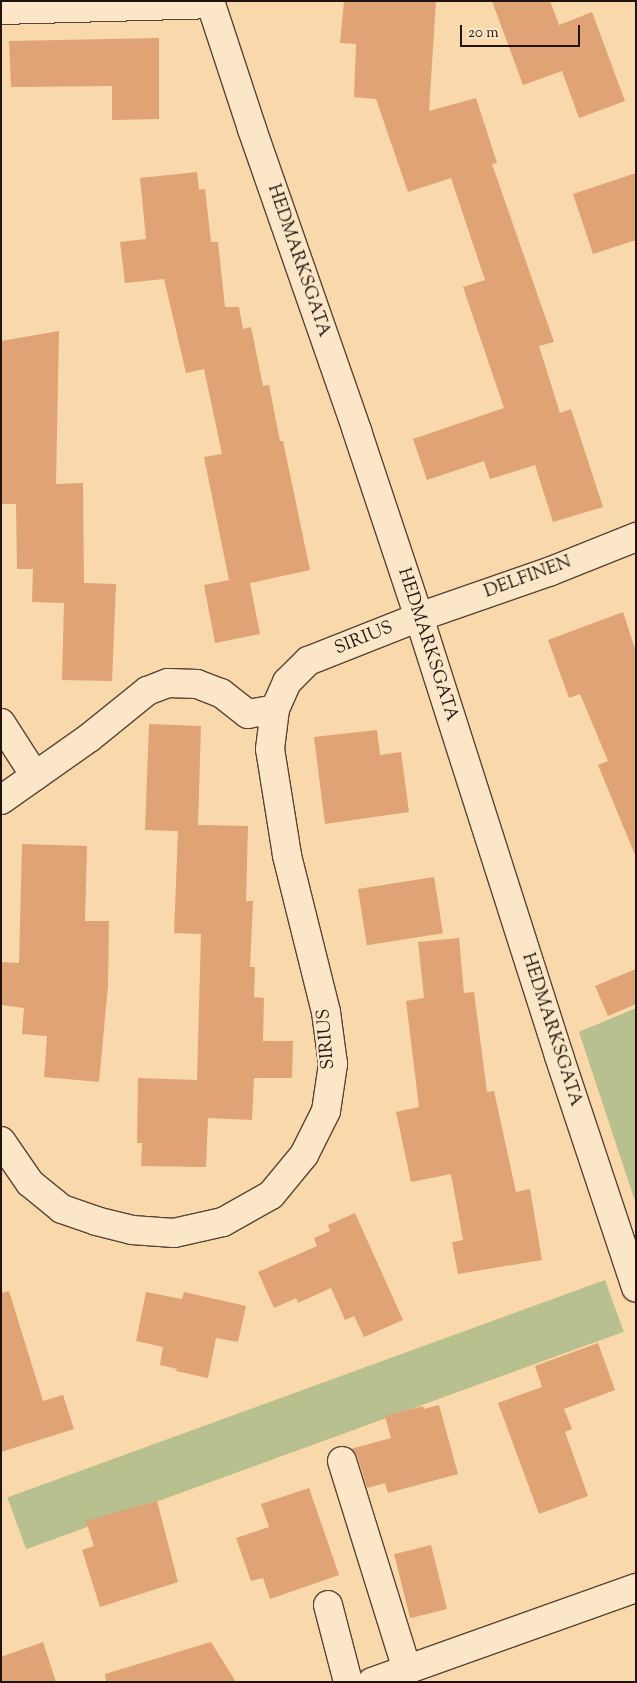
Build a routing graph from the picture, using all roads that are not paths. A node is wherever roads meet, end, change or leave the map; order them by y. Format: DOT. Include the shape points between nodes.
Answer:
graph roads {
  1 [pos="210,2"];
  2 [pos="1,10"];
  3 [pos="636,537"];
  4 [pos="419,617"];
  5 [pos="275,708"];
  6 [pos="1,723"];
  7 [pos="34,776"];
  8 [pos="1,800"];
  9 [pos="1,1141"];
  10 [pos="636,1288"];
  11 [pos="342,1461"];
  12 [pos="636,1588"];
  13 [pos="328,1605"];
  14 [pos="407,1670"];
  15 [pos="348,1682"];
  16 [pos="372,1682"];
  1 -- 2 [label="street, HEDMARKSGATA"];
  1 -- 4 [label="street, HEDMARKSGATA"];
  3 -- 4 [label="street, DELFINEN" via="552,571"];
  4 -- 5 [label="street, SIRIUS" via="308,661 287,682"];
  4 -- 10 [label="street, HEDMARKSGATA" via="568,1086"];
  5 -- 7 [label="street" via="248,714 221,693 197,684 168,683 147,691 89,738"];
  5 -- 9 [label="street, SIRIUS" via="270,749 279,808 287,855 326,1012 332,1064 326,1111 304,1155 271,1195 223,1222 174,1232 132,1230 62,1209 30,1183"];
  6 -- 7 [label="street"];
  7 -- 8 [label="street"];
  11 -- 14 [label="street"];
  12 -- 14 [label="street"];
  13 -- 15 [label="street"];
  14 -- 16 [label="street"];
}
